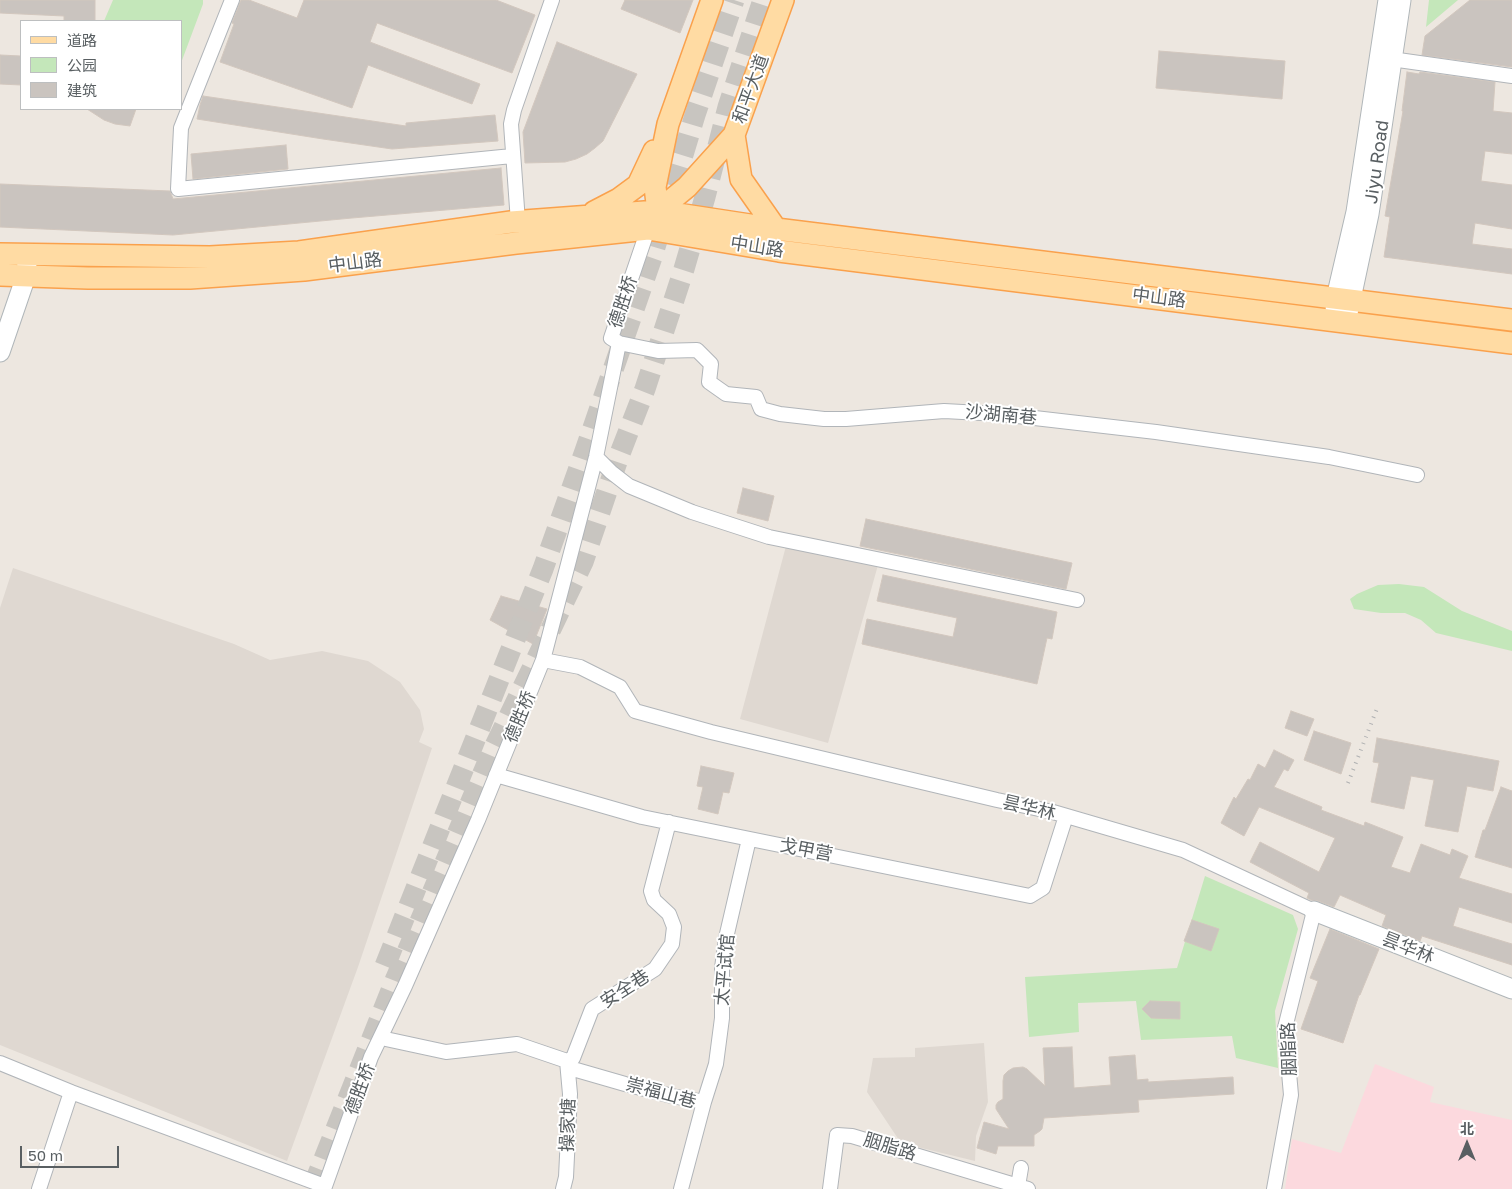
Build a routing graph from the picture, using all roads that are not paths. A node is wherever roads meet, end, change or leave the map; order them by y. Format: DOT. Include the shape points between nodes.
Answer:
graph roads {
  1 [pos="232,0"];
  2 [pos="552,0"];
  3 [pos="712,0"];
  4 [pos="783,0"];
  5 [pos="1388,0"];
  6 [pos="1401,0"];
  7 [pos="1385,58"];
  8 [pos="1512,76"];
  9 [pos="668,124"];
  10 [pos="734,135"];
  11 [pos="512,156"];
  12 [pos="585,217"];
  13 [pos="653,220"];
  14 [pos="518,222"];
  15 [pos="776,229"];
  16 [pos="0,254"];
  17 [pos="28,255"];
  18 [pos="0,274"];
  19 [pos="26,276"];
  20 [pos="1343,299"];
  21 [pos="1512,320"];
  22 [pos="1341,321"];
  23 [pos="620,343"];
  24 [pos="1512,343"];
  25 [pos="0,352"];
  26 [pos="596,457"];
  27 [pos="1417,475"];
  28 [pos="1077,600"];
  29 [pos="543,660"];
  30 [pos="496,775"];
  31 [pos="1066,816"];
  32 [pos="669,822"];
  33 [pos="750,839"];
  34 [pos="1314,911"];
  35 [pos="1512,989"];
  36 [pos="380,1038"];
  37 [pos="567,1061"];
  38 [pos="0,1063"];
  39 [pos="71,1092"];
  40 [pos="704,1102"];
  41 [pos="1022,1179"];
  42 [pos="323,1187"];
  43 [pos="38,1189"];
  44 [pos="563,1189"];
  45 [pos="681,1189"];
  46 [pos="830,1189"];
  47 [pos="1274,1189"];
  1 -- 11 [label="street" via="181,128 178,189"];
  2 -- 11 [label="street" via="514,110"];
  3 -- 9 [label="main road"];
  4 -- 10 [label="main road, 和平大道"];
  5 -- 7 [label="main road, Jiyu Road"];
  6 -- 7 [label="main road, Jiyu Road"];
  7 -- 8 [label="street"];
  7 -- 20 [label="main road, Jiyu Road" via="1369,214"];
  9 -- 12 [label="main road" via="638,185"];
  9 -- 13 [label="main road" via="655,187"];
  10 -- 13 [label="main road"];
  10 -- 15 [label="main road, 和平大道" via="741,179"];
  11 -- 14 [label="street"];
  12 -- 13 [label="main road, 中山路"];
  12 -- 14 [label="main road, 中山路"];
  13 -- 15 [label="main road, 中山路"];
  13 -- 19 [label="main road, 中山路" via="516,243 304,270 190,278"];
  13 -- 22 [label="main road, 中山路" via="779,251"];
  13 -- 23 [label="street, 德胜桥" via="611,338"];
  14 -- 17 [label="main road, 中山路" via="300,252 210,257"];
  15 -- 20 [label="main road, 中山路"];
  16 -- 17 [label="main road, 中山路"];
  17 -- 19 [label="main road"];
  18 -- 19 [label="main road, 中山路"];
  19 -- 25 [label="main road"];
  20 -- 21 [label="main road, 中山路"];
  20 -- 22 [label="main road, Jiyu Road"];
  22 -- 24 [label="main road, 中山路"];
  23 -- 26 [label="street, 德胜桥"];
  23 -- 27 [label="street, 沙湖南巷" via="658,351 697,350 711,364 709,382 726,394 756,397 761,409 780,414 846,419 944,411 1000,414 1329,457"];
  26 -- 28 [label="street" via="629,486 692,512 769,537"];
  26 -- 29 [label="street, 德胜桥"];
  29 -- 30 [label="street, 德胜桥"];
  29 -- 31 [label="street, 昙华林" via="580,667 620,687 635,711"];
  30 -- 32 [label="street, 戈甲营"];
  30 -- 36 [label="street, 德胜桥"];
  31 -- 33 [label="street, 戈甲营" via="1043,888 1030,896"];
  31 -- 34 [label="street, 昙华林" via="1182,850"];
  32 -- 33 [label="street, 戈甲营"];
  32 -- 37 [label="street, 安全巷" via="651,891 654,900 669,914 674,927 672,944 655,969 592,1010 573,1058"];
  33 -- 40 [label="street, 太平试馆" via="726,938 716,1064"];
  34 -- 35 [label="main road, 昙华林"];
  34 -- 47 [label="street, 胭脂路" via="1285,1028 1292,1095"];
  36 -- 37 [label="street" via="446,1052 517,1044"];
  36 -- 42 [label="street, 德胜桥"];
  37 -- 40 [label="street, 崇福山巷" via="582,1072"];
  37 -- 44 [label="street, 操家塘" via="570,1094"];
  38 -- 39 [label="street"];
  39 -- 42 [label="street"];
  39 -- 43 [label="street"];
  40 -- 45 [label="street, 崇福山巷"];
  41 -- 46 [label="street, 胭脂路" via="837,1135"];
}
